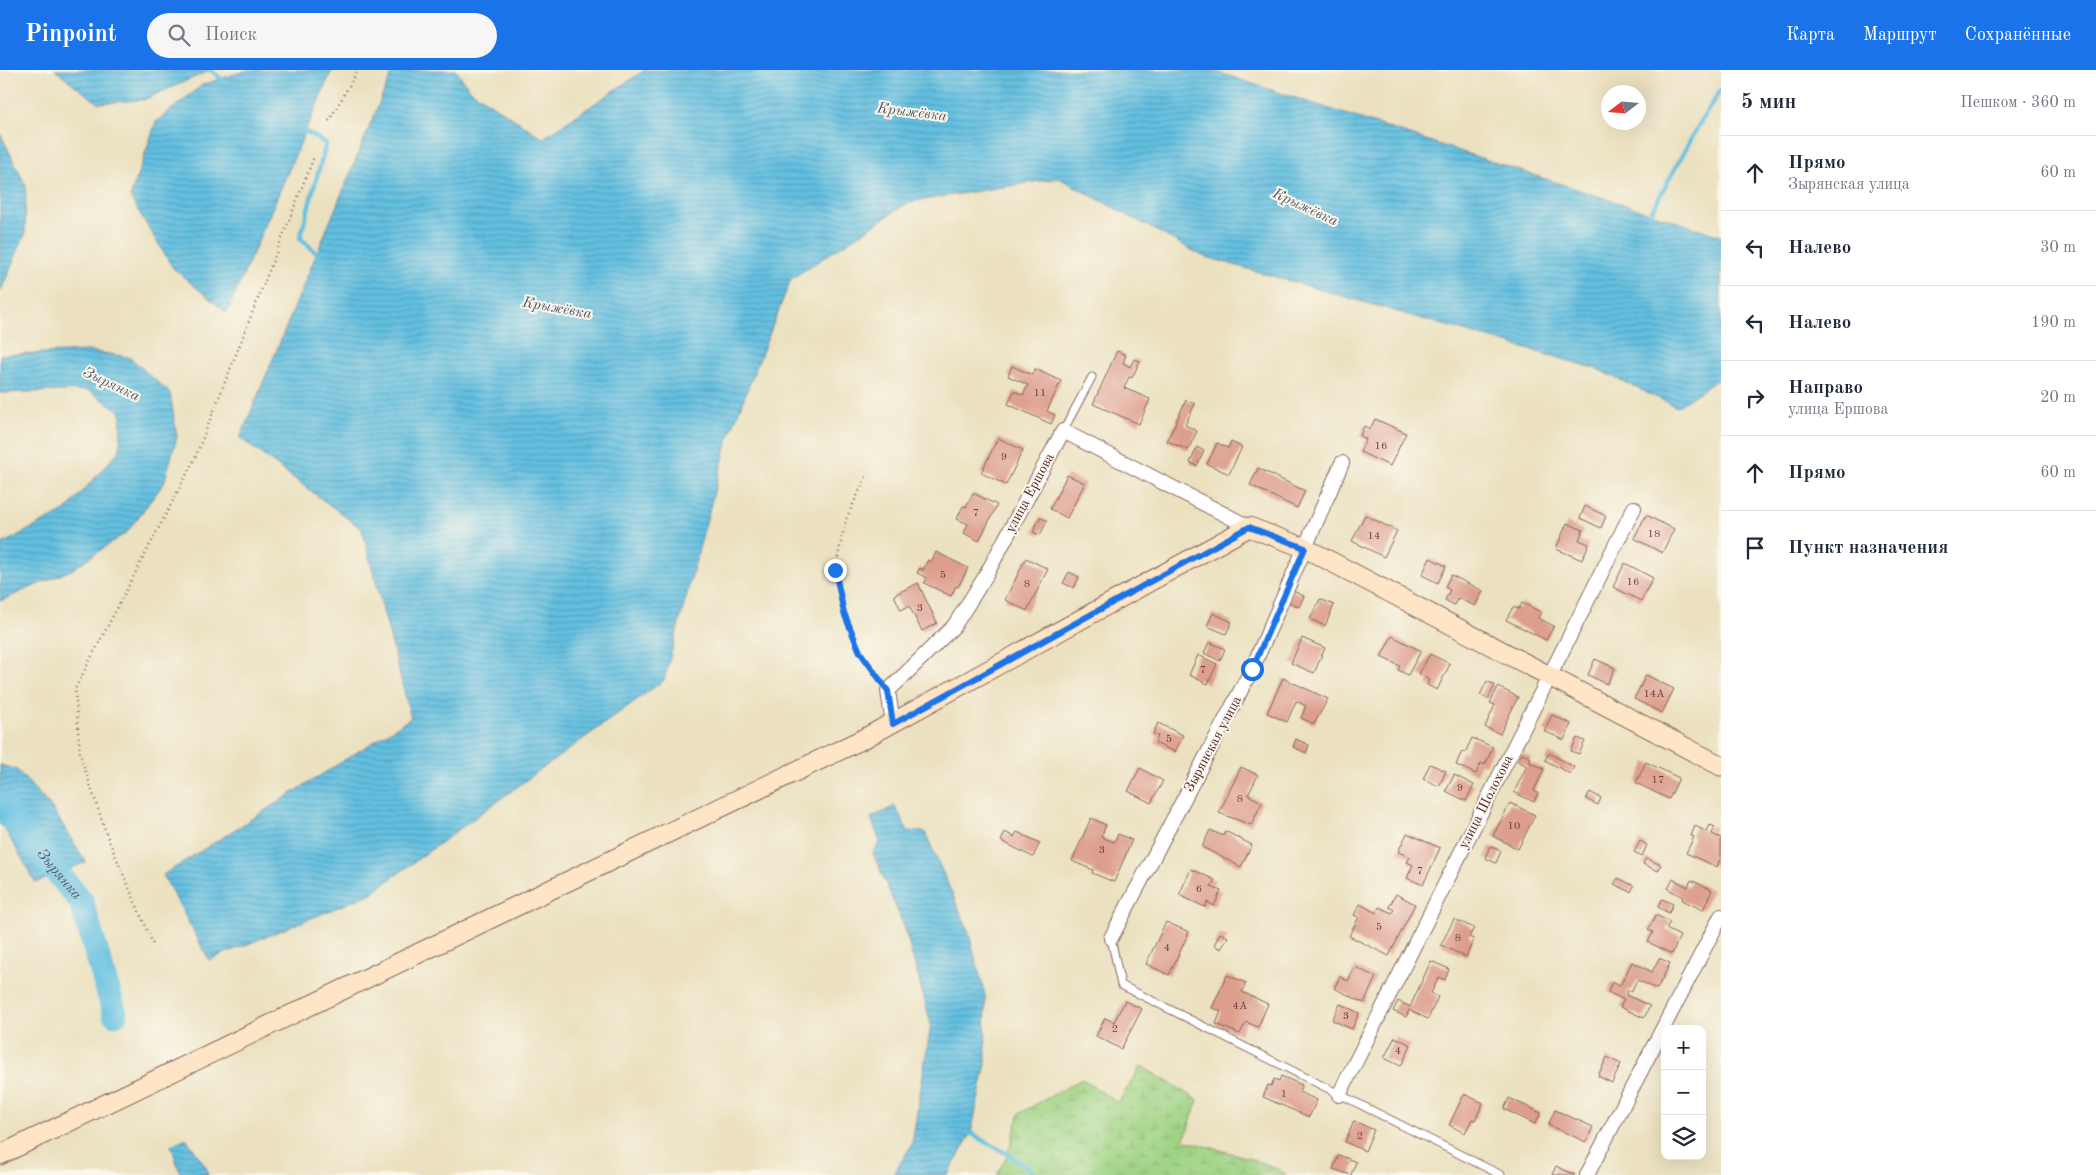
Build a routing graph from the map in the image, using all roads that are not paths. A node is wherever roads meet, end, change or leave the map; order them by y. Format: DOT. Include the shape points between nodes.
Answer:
graph roads {
  1 [pos="1092,376"];
  2 [pos="1063,431"];
  3 [pos="1342,463"];
  4 [pos="1634,508"];
  5 [pos="1249,527"];
  6 [pos="1305,548"];
  7 [pos="1549,676"];
  8 [pos="893,724"];
  9 [pos="1721,766"];
  10 [pos="1721,916"];
  11 [pos="1111,938"];
  12 [pos="1339,1096"];
  13 [pos="0,1155"];
  14 [pos="1501,1175"];
  15 [pos="1587,1175"];
  1 -- 2 [label="lane"];
  2 -- 5 [label="street"];
  2 -- 8 [label="street, улица Ершова" via="985,577 954,626 888,691"];
  3 -- 6 [label="street, Зырянская улица"];
  4 -- 7 [label="street, улица Шолохова"];
  5 -- 6 [label="main road"];
  5 -- 8 [label="main road"];
  6 -- 7 [label="main road"];
  6 -- 11 [label="street, Зырянская улица" via="1252,669"];
  7 -- 9 [label="main road"];
  7 -- 12 [label="street, улица Шолохова"];
  8 -- 13 [label="main road"];
  10 -- 15 [label="street"];
  11 -- 12 [label="lane" via="1121,985"];
  12 -- 14 [label="lane"];
}
